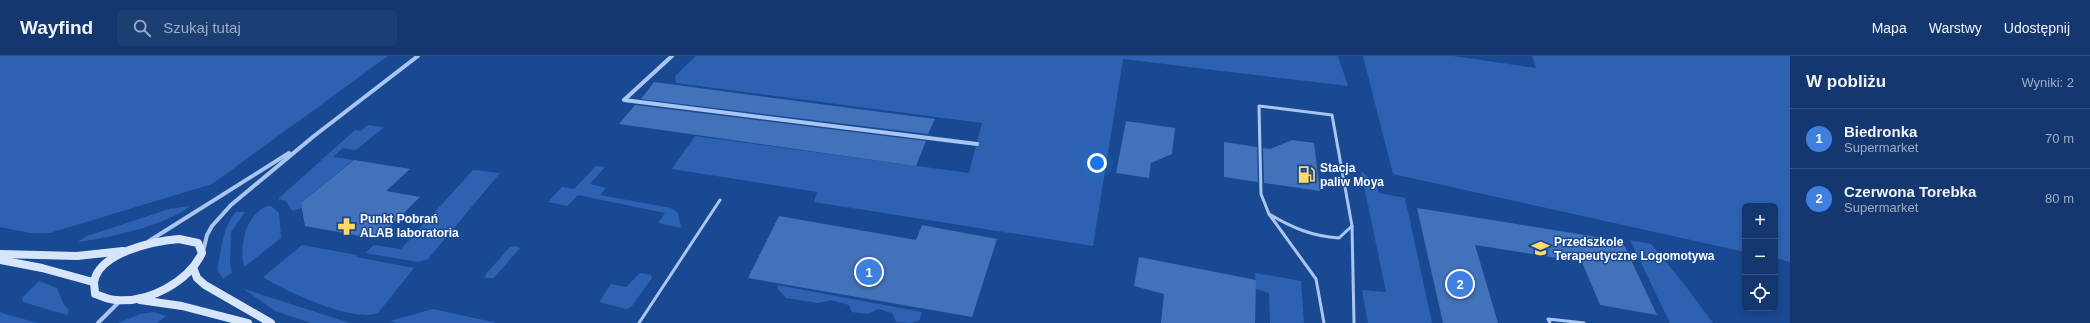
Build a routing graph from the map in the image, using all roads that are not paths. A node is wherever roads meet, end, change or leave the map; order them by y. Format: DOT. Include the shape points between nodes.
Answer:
graph roads {
  1 [pos="418,56"];
  2 [pos="672,56"];
  3 [pos="314,136"];
  4 [pos="977,144"];
  5 [pos="720,200"];
  6 [pos="1269,214"];
  7 [pos="1352,226"];
  8 [pos="144,244"];
  9 [pos="132,249"];
  10 [pos="0,254"];
  11 [pos="203,254"];
  12 [pos="0,260"];
  13 [pos="194,270"];
  14 [pos="93,282"];
  15 [pos="137,300"];
  16 [pos="119,302"];
  17 [pos="98,323"];
  18 [pos="248,323"];
  19 [pos="271,323"];
  20 [pos="640,323"];
  21 [pos="1324,323"];
  22 [pos="1354,323"];
  23 [pos="1550,323"];
  24 [pos="1584,323"];
  1 -- 3 [label="street"];
  2 -- 4 [label="street" via="660,70 637,86 624,100"];
  3 -- 8 [label="street"];
  3 -- 11 [label="street" via="223,213 207,234"];
  5 -- 20 [label="lane"];
  6 -- 7 [label="lane" via="1306,234 1323,237 1340,238"];
  6 -- 7 [label="lane" via="1260,194 1259,106 1332,116"];
  6 -- 21 [label="lane" via="1316,279"];
  7 -- 22 [label="lane"];
  8 -- 9 [label="main road"];
  8 -- 11 [label="main road" via="185,239 200,246"];
  9 -- 10 [label="main road" via="88,255"];
  9 -- 14 [label="main road" via="102,268"];
  11 -- 13 [label="main road"];
  12 -- 14 [label="main road"];
  13 -- 15 [label="main road" via="175,285"];
  13 -- 19 [label="main road" via="204,285"];
  14 -- 16 [label="main road" via="95,294 104,300"];
  15 -- 16 [label="main road"];
  15 -- 18 [label="main road" via="182,306"];
  16 -- 17 [label="street"];
  23 -- 24 [label="lane" via="1548,319"];
}
